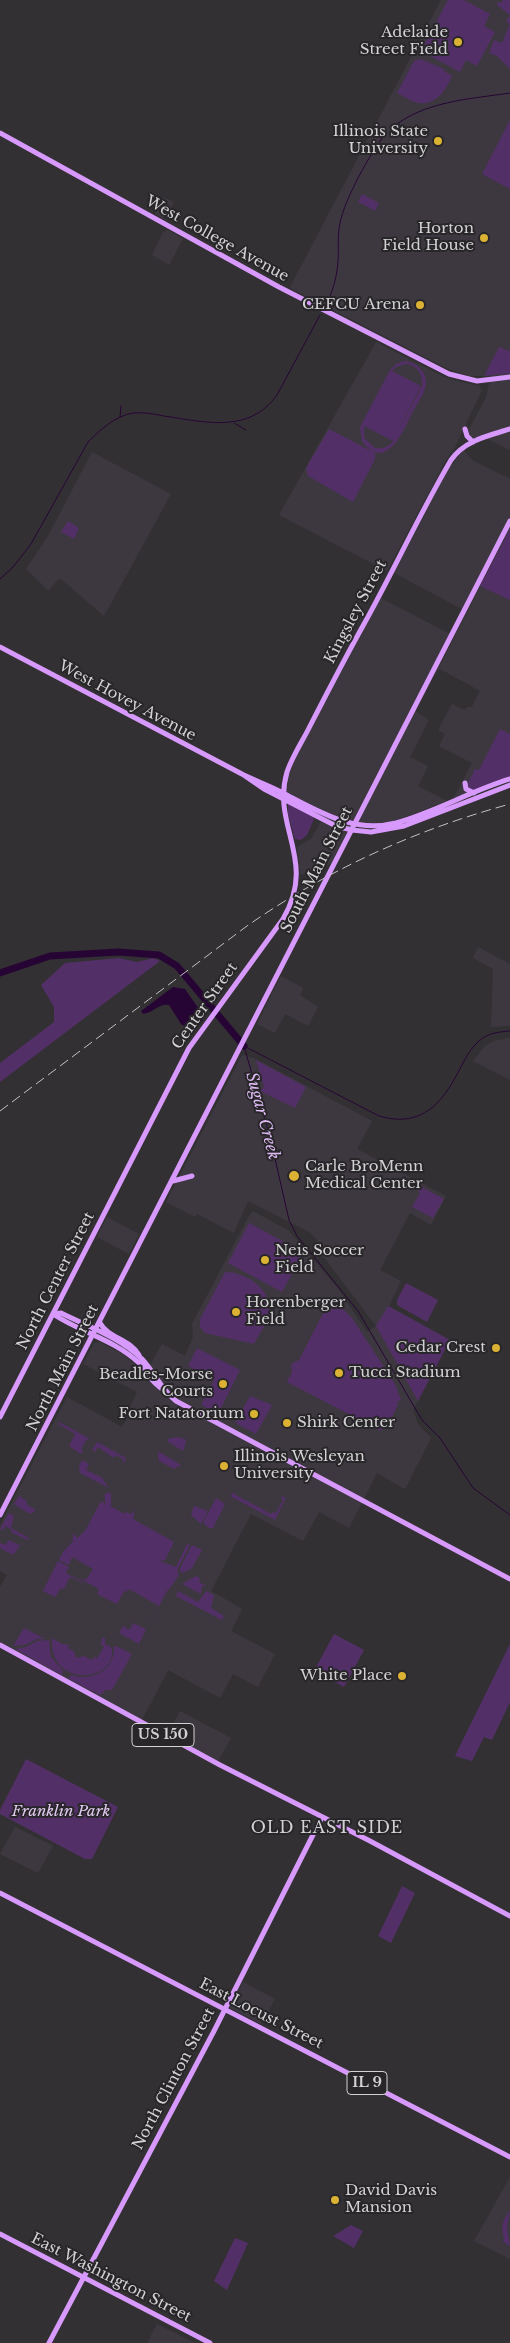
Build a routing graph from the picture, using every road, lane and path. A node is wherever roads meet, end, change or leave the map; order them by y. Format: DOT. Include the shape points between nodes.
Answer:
graph roads {
  1 [pos="0,133"];
  2 [pos="510,377"];
  3 [pos="465,429"];
  4 [pos="510,429"];
  5 [pos="473,442"];
  6 [pos="510,521"];
  7 [pos="0,647"];
  8 [pos="244,775"];
  9 [pos="510,779"];
  10 [pos="285,782"];
  11 [pos="465,783"];
  12 [pos="510,785"];
  13 [pos="273,788"];
  14 [pos="474,793"];
  15 [pos="283,796"];
  16 [pos="361,813"];
  17 [pos="371,826"];
  18 [pos="353,828"];
  19 [pos="364,831"];
  20 [pos="348,839"];
  21 [pos="293,844"];
  22 [pos="192,1176"];
  23 [pos="172,1181"];
  24 [pos="106,1209"];
  25 [pos="147,1231"];
  26 [pos="53,1314"];
  27 [pos="100,1323"];
  28 [pos="95,1333"];
  29 [pos="140,1358"];
  30 [pos="166,1391"];
  31 [pos="0,1417"];
  32 [pos="0,1515"];
  33 [pos="510,1579"];
  34 [pos="0,1646"];
  35 [pos="322,1817"];
  36 [pos="0,1893"];
  37 [pos="510,1916"];
  38 [pos="225,2010"];
  39 [pos="510,2157"];
  40 [pos="0,2234"];
  41 [pos="83,2278"];
  42 [pos="50,2343"];
  43 [pos="210,2343"];
  1 -- 2 [label="main road, West College Avenue" via="279,287 449,374 478,381"];
  3 -- 5 [label="main road"];
  4 -- 5 [label="main road, Kingsley Street"];
  5 -- 10 [label="main road, Kingsley Street" via="455,454 446,468 319,707"];
  6 -- 16 [label="main road, South Main Street"];
  7 -- 8 [label="main road, West Hovey Avenue"];
  8 -- 13 [label="main road, West Hovey Avenue"];
  8 -- 15 [label="main road, West Hovey Avenue"];
  9 -- 14 [label="main road"];
  10 -- 13 [label="main road"];
  10 -- 15 [label="main road, Kingsley Street"];
  11 -- 14 [label="main road" via="466,789"];
  12 -- 19 [label="main road" via="404,826"];
  13 -- 15 [label="main road, West Hovey Avenue"];
  14 -- 17 [label="main road" via="395,823"];
  15 -- 18 [label="main road, West Hovey Avenue" via="330,823"];
  15 -- 21 [label="main road, Kingsley Street"];
  16 -- 17 [label="main road" via="362,820"];
  16 -- 18 [label="main road, South Main Street"];
  17 -- 18 [label="main road"];
  18 -- 19 [label="main road"];
  18 -- 20 [label="main road, South Main Street"];
  19 -- 20 [label="main road"];
  20 -- 23 [label="main road, South Main Street"];
  21 -- 24 [label="main road, Center Street" via="297,874 290,906 184,1057"];
  22 -- 23 [label="main road"];
  23 -- 25 [label="main road, South Main Street"];
  24 -- 26 [label="main road, North Center Street"];
  25 -- 27 [label="main road, North Main Street"];
  26 -- 28 [label="main road" via="61,1313"];
  26 -- 31 [label="main road, North Center Street"];
  27 -- 28 [label="main road, North Main Street"];
  27 -- 29 [label="main road" via="103,1330 131,1345"];
  28 -- 29 [label="main road"];
  28 -- 30 [label="main road" via="126,1353 160,1389"];
  28 -- 32 [label="main road, North Main Street"];
  29 -- 30 [label="main road"];
  30 -- 33 [label="main road" via="186,1406"];
  34 -- 35 [label="main road, US 150"];
  35 -- 37 [label="main road"];
  35 -- 38 [label="main road, North Clinton Street"];
  36 -- 38 [label="main road, East Locust Street"];
  38 -- 39 [label="main road, East Locust Street / IL 9"];
  38 -- 41 [label="main road, North Clinton Street"];
  40 -- 41 [label="main road, East Washington Street"];
  41 -- 42 [label="main road, North Clinton Street"];
  41 -- 43 [label="main road, East Washington Street"];
}
